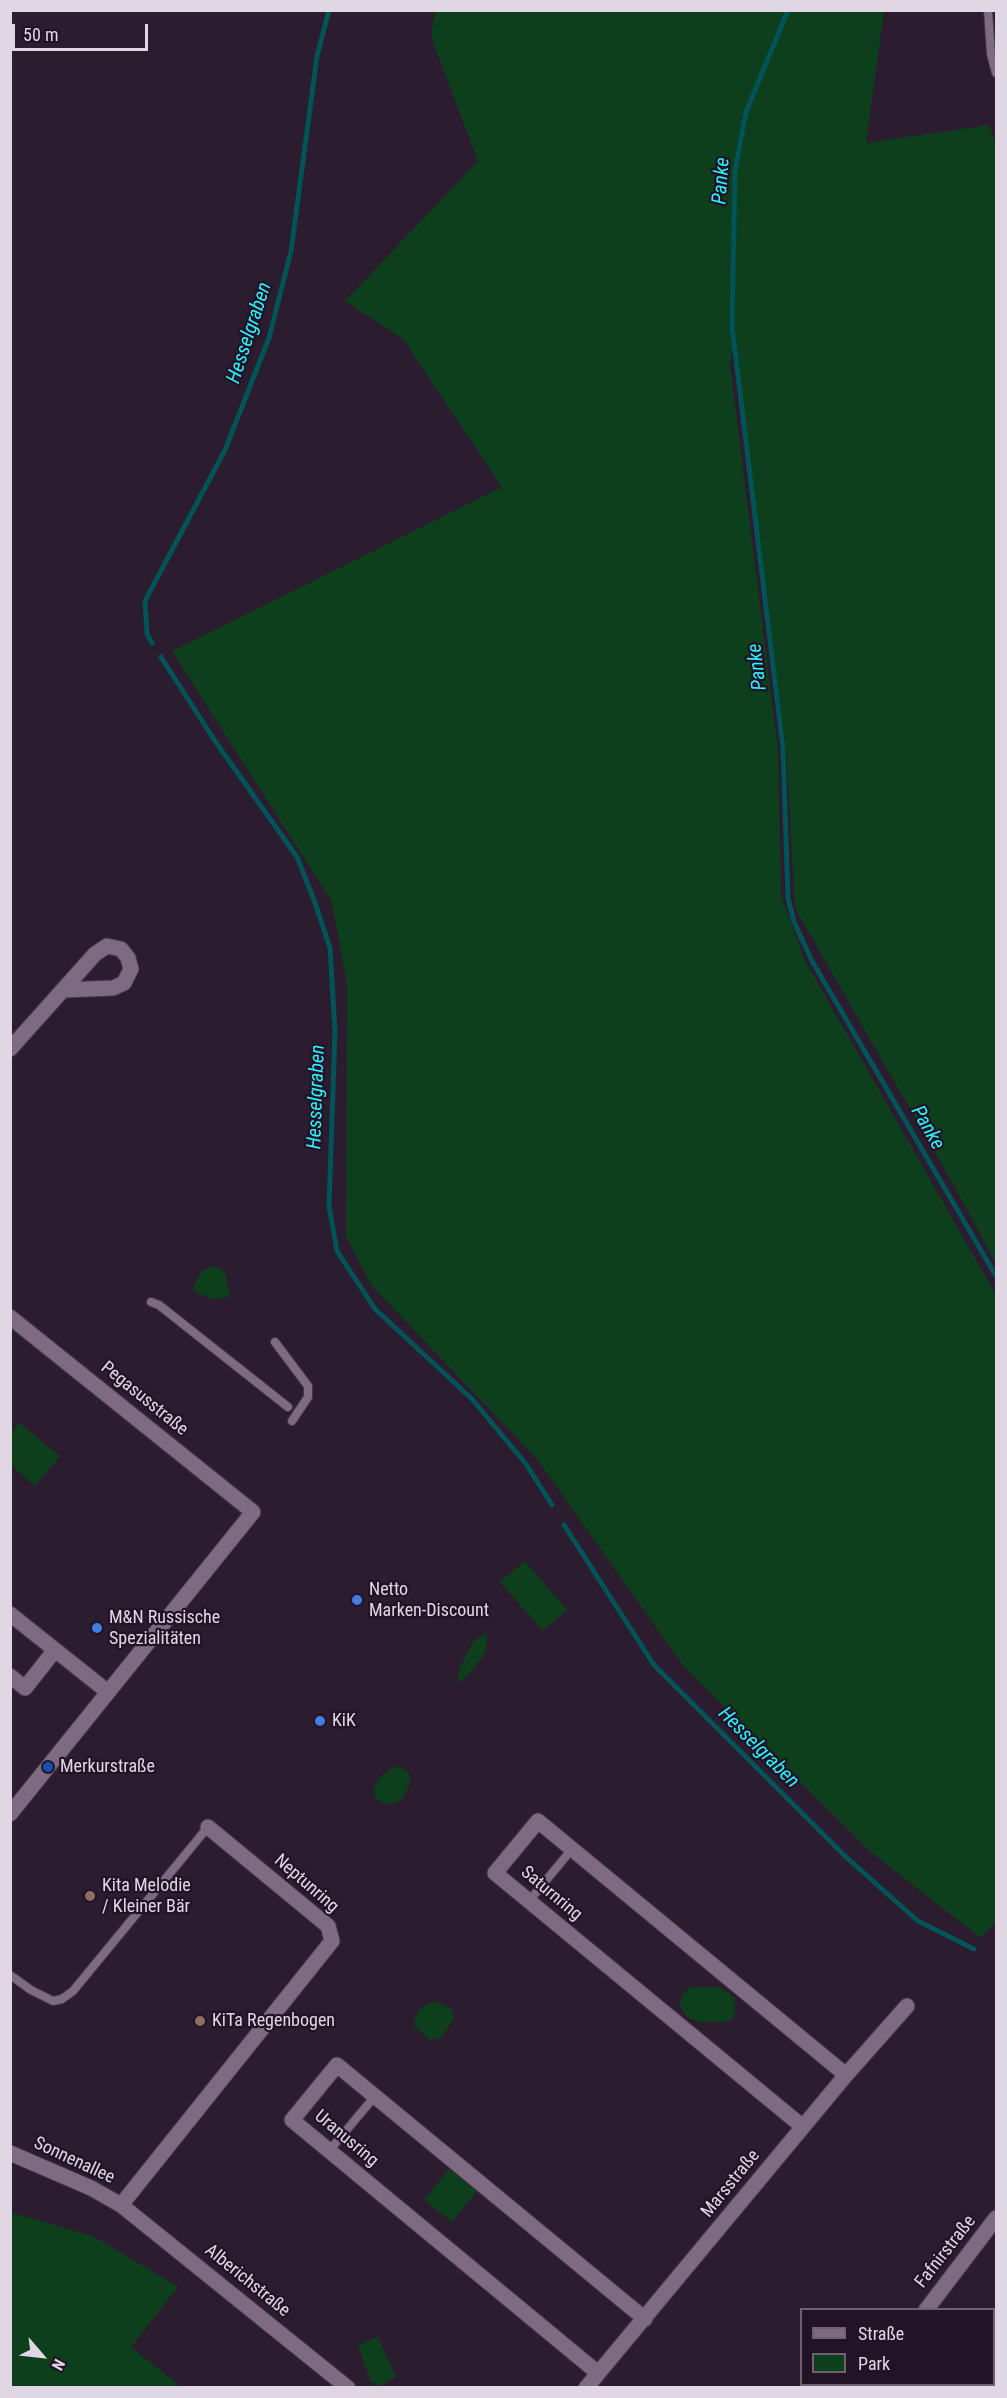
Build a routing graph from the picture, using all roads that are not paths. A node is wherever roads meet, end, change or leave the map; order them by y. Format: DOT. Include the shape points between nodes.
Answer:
graph roads {
  1 [pos="988,10"];
  2 [pos="996,73"];
  3 [pos="64,990"];
  4 [pos="10,1048"];
  5 [pos="151,1302"];
  6 [pos="10,1317"];
  7 [pos="275,1342"];
  8 [pos="288,1407"];
  9 [pos="292,1421"];
  10 [pos="10,1614"];
  11 [pos="55,1650"];
  12 [pos="10,1676"];
  13 [pos="108,1692"];
  14 [pos="10,1814"];
  15 [pos="208,1827"];
  16 [pos="572,1849"];
  17 [pos="529,1901"];
  18 [pos="10,1976"];
  19 [pos="907,2006"];
  20 [pos="846,2075"];
  21 [pos="375,2096"];
  22 [pos="803,2127"];
  23 [pos="328,2151"];
  24 [pos="10,2153"];
  25 [pos="121,2205"];
  26 [pos="996,2218"];
  27 [pos="928,2308"];
  28 [pos="645,2319"];
  29 [pos="598,2373"];
  30 [pos="348,2388"];
  31 [pos="586,2388"];
  1 -- 2 [label="lane"];
  3 -- 4 [label="street"];
  5 -- 8 [label="lane"];
  6 -- 13 [label="street, Pegasusstraße" via="253,1512"];
  7 -- 9 [label="lane" via="308,1386 308,1397"];
  10 -- 11 [label="street"];
  11 -- 12 [label="street" via="25,1688"];
  11 -- 13 [label="street"];
  13 -- 14 [label="street"];
  15 -- 18 [label="lane, Neptunring" via="73,1991 53,2001"];
  15 -- 25 [label="street, Neptunring" via="328,1926 332,1941"];
  16 -- 17 [label="lane"];
  16 -- 17 [label="street, Saturnring" via="538,1821 495,1873"];
  16 -- 20 [label="street, Saturnring"];
  17 -- 22 [label="street, Saturnring"];
  19 -- 20 [label="street, Marsstraße"];
  20 -- 22 [label="street, Marsstraße"];
  21 -- 23 [label="lane"];
  21 -- 23 [label="street, Uranusring" via="338,2065 292,2120"];
  21 -- 28 [label="street, Uranusring"];
  22 -- 28 [label="street, Marsstraße"];
  23 -- 29 [label="street, Uranusring"];
  24 -- 25 [label="street, Sonnenallee"];
  25 -- 30 [label="street, Alberichstraße"];
  26 -- 27 [label="street, Fafnirstraße"];
  28 -- 29 [label="street, Marsstraße"];
  29 -- 31 [label="street, Marsstraße"];
}
